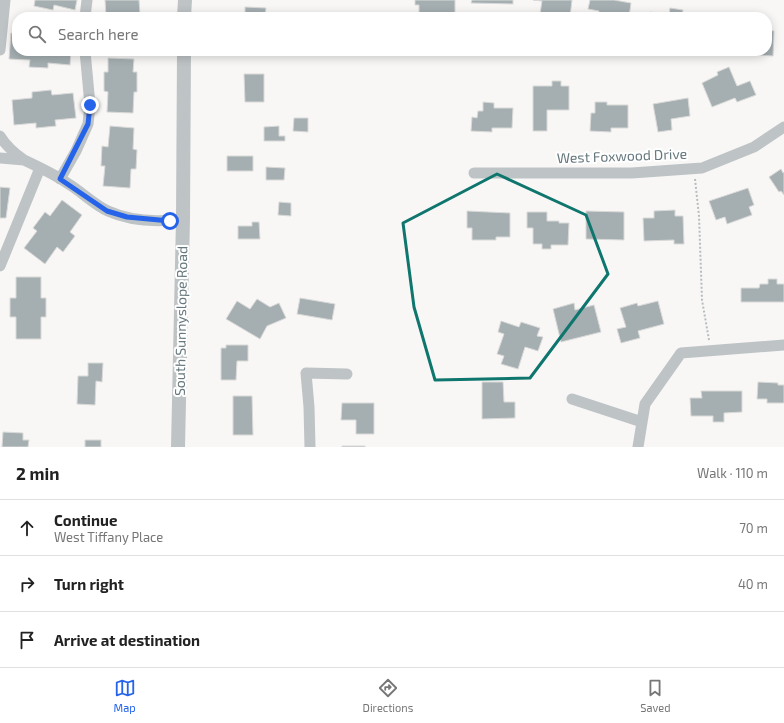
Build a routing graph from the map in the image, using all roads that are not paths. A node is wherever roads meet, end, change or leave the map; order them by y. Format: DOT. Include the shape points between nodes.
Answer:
graph roads {
  1 [pos="6,0"];
  2 [pos="87,0"];
  3 [pos="184,0"];
  4 [pos="86,12"];
  5 [pos="184,12"];
  6 [pos="0,50"];
  7 [pos="86,56"];
  8 [pos="184,56"];
  9 [pos="784,126"];
  10 [pos="0,136"];
  11 [pos="0,158"];
  12 [pos="24,160"];
  13 [pos="40,168"];
  14 [pos="474,173"];
  15 [pos="60,179"];
  16 [pos="183,219"];
  17 [pos="0,266"];
  18 [pos="784,346"];
  19 [pos="347,374"];
  20 [pos="572,399"];
  21 [pos="642,422"];
  22 [pos="178,447"];
  23 [pos="310,447"];
  24 [pos="638,447"];
  1 -- 6 [label="street"];
  2 -- 4 [label="street"];
  3 -- 5 [label="street"];
  7 -- 15 [label="street" via="90,105 88,124"];
  8 -- 16 [label="street, South Sunnyslope Road"];
  9 -- 14 [label="street, West Foxwood Drive" via="754,147 702,168 632,173"];
  10 -- 12 [label="street" via="10,150"];
  11 -- 12 [label="street"];
  12 -- 13 [label="street"];
  13 -- 15 [label="street"];
  13 -- 17 [label="street"];
  15 -- 16 [label="street" via="107,211 127,217 170,221"];
  16 -- 22 [label="street, South Sunnyslope Road"];
  18 -- 21 [label="street" via="681,353 645,404"];
  19 -- 23 [label="street" via="306,373"];
  20 -- 21 [label="street"];
  21 -- 24 [label="street"];
}
